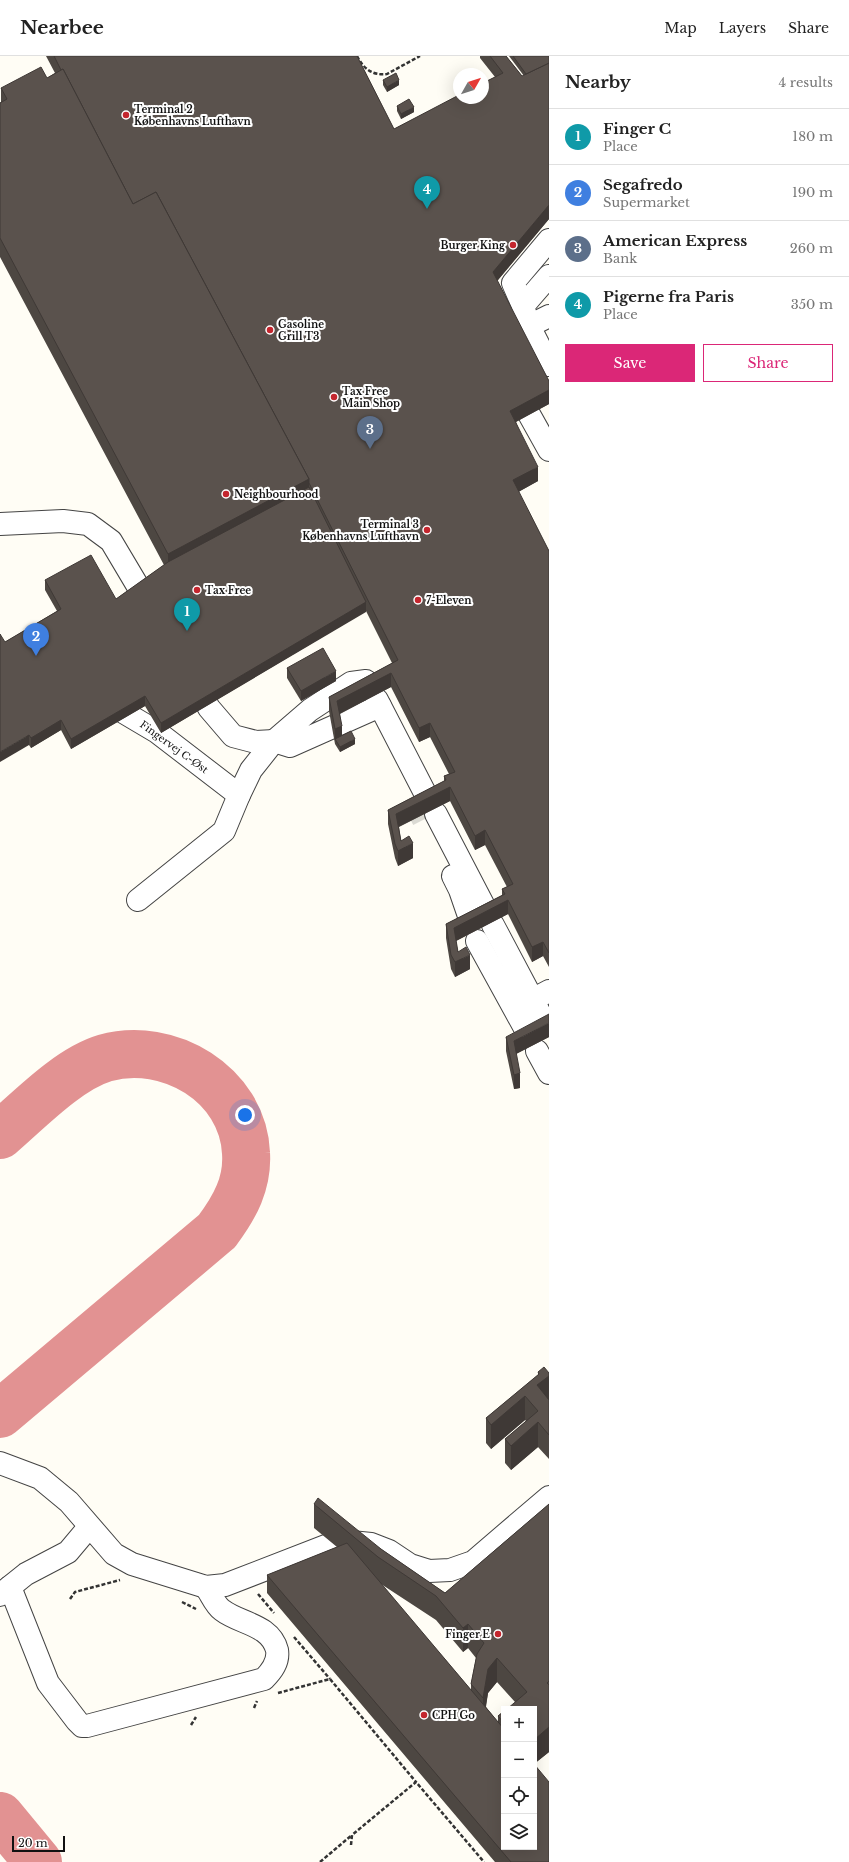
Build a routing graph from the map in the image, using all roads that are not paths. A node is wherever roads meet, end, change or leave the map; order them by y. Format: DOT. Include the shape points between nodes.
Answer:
graph roads {
  1 [pos="549,240"];
  2 [pos="549,276"];
  3 [pos="549,316"];
  4 [pos="524,321"];
  5 [pos="549,365"];
  6 [pos="549,450"];
  7 [pos="0,524"];
  8 [pos="138,585"];
  9 [pos="118,598"];
  10 [pos="162,626"];
  11 [pos="182,660"];
  12 [pos="366,681"];
  13 [pos="84,699"];
  14 [pos="274,741"];
  15 [pos="239,795"];
  16 [pos="138,900"];
  17 [pos="477,941"];
  18 [pos="532,1000"];
  19 [pos="549,1073"];
  20 [pos="0,1463"];
  21 [pos="549,1497"];
  22 [pos="89,1527"];
  23 [pos="206,1587"];
  24 [pos="5,1591"];
  1 -- 4 [label="lane" via="513,282"];
  2 -- 4 [label="lane"];
  3 -- 4 [label="lane"];
  4 -- 5 [label="lane"];
  4 -- 6 [label="lane" via="491,346"];
  7 -- 8 [label="lane" via="63,521 88,524 111,542"];
  8 -- 9 [label="lane"];
  8 -- 10 [label="lane"];
  11 -- 14 [label="lane" via="210,708 233,736 256,742"];
  12 -- 14 [label="lane" via="351,683 310,710"];
  13 -- 15 [label="lane, Fingervej C-Øst" via="106,700 157,732"];
  14 -- 15 [label="lane" via="251,770"];
  14 -- 18 [label="lane" via="290,746 372,706 425,808 460,890 483,919"];
  15 -- 16 [label="lane" via="224,831"];
  17 -- 18 [label="lane"];
  18 -- 19 [label="lane" via="536,1036"];
  20 -- 22 [label="lane" via="40,1478 69,1502"];
  21 -- 23 [label="lane" via="473,1562 450,1570 429,1571 371,1544 341,1543 225,1585"];
  22 -- 23 [label="lane" via="114,1554 126,1561"];
  22 -- 24 [label="lane" via="68,1552 26,1574"];
  23 -- 24 [label="lane" via="220,1609 269,1634 275,1642 277,1652 272,1672 264,1679 87,1726 82,1726 77,1721 48,1683"];
}
